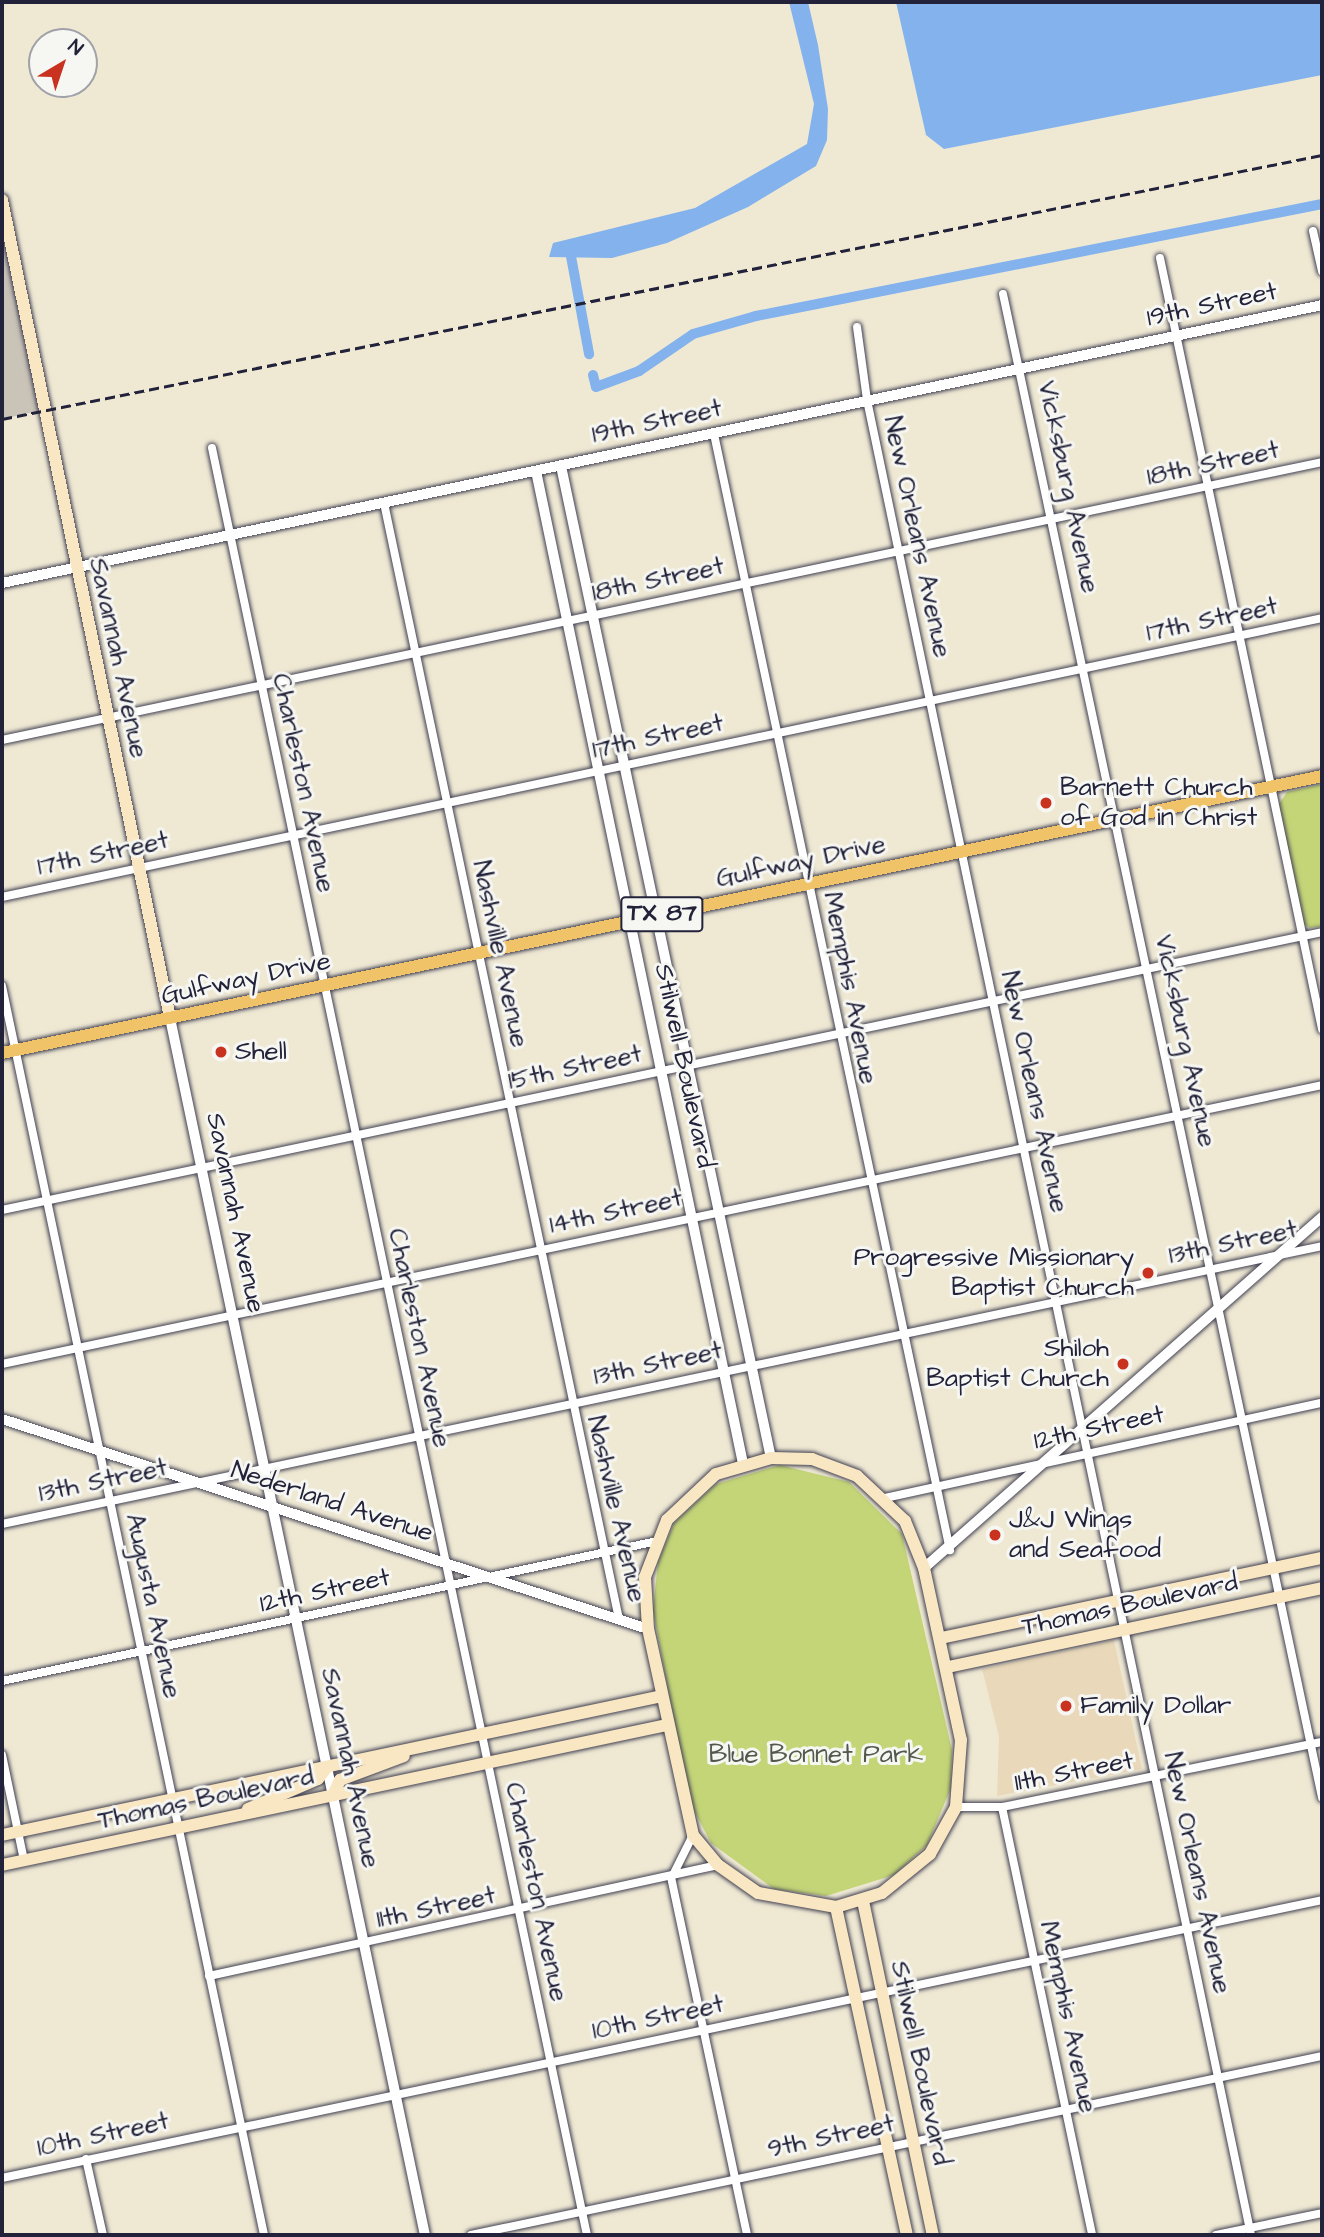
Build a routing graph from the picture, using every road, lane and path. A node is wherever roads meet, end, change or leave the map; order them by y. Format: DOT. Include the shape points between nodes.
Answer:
graph roads {
  1 [pos="2,200"];
  2 [pos="1313,231"];
  3 [pos="1160,258"];
  4 [pos="1322,271"];
  5 [pos="1003,294"];
  6 [pos="1322,305"];
  7 [pos="857,327"];
  8 [pos="1177,335"];
  9 [pos="1022,368"];
  10 [pos="867,400"];
  11 [pos="714,434"];
  12 [pos="212,448"];
  13 [pos="1322,462"];
  14 [pos="561,466"];
  15 [pos="536,471"];
  16 [pos="1209,486"];
  17 [pos="384,503"];
  18 [pos="1053,519"];
  19 [pos="229,535"];
  20 [pos="899,551"];
  21 [pos="76,567"];
  22 [pos="2,583"];
  23 [pos="744,583"];
  24 [pos="592,615"];
  25 [pos="1322,618"];
  26 [pos="567,621"];
  27 [pos="1240,636"];
  28 [pos="416,653"];
  29 [pos="1084,668"];
  30 [pos="261,685"];
  31 [pos="930,700"];
  32 [pos="107,718"];
  33 [pos="776,733"];
  34 [pos="2,740"];
  35 [pos="624,766"];
  36 [pos="599,771"];
  37 [pos="1322,775"];
  38 [pos="1271,786"];
  39 [pos="447,804"];
  40 [pos="1117,819"];
  41 [pos="293,835"];
  42 [pos="963,851"];
  43 [pos="138,868"];
  44 [pos="808,884"];
  45 [pos="2,897"];
  46 [pos="656,916"];
  47 [pos="631,921"];
  48 [pos="1322,932"];
  49 [pos="1302,936"];
  50 [pos="478,953"];
  51 [pos="1149,968"];
  52 [pos="324,985"];
  53 [pos="2,986"];
  54 [pos="994,1001"];
  55 [pos="170,1018"];
  56 [pos="1322,1029"];
  57 [pos="838,1034"];
  58 [pos="8,1052"];
  59 [pos="687,1066"];
  60 [pos="662,1071"];
  61 [pos="1322,1085"];
  62 [pos="510,1103"];
  63 [pos="1181,1115"];
  64 [pos="356,1135"];
  65 [pos="1026,1147"];
  66 [pos="201,1168"];
  67 [pos="870,1180"];
  68 [pos="47,1201"];
  69 [pos="2,1210"];
  70 [pos="719,1212"];
  71 [pos="694,1217"];
  72 [pos="1322,1217"];
  73 [pos="1322,1246"];
  74 [pos="542,1250"];
  75 [pos="1280,1254"];
  76 [pos="1211,1269"];
  77 [pos="388,1282"];
  78 [pos="1056,1301"];
  79 [pos="1220,1309"];
  80 [pos="233,1314"];
  81 [pos="902,1334"];
  82 [pos="78,1346"];
  83 [pos="2,1364"];
  84 [pos="751,1366"];
  85 [pos="724,1371"];
  86 [pos="1322,1403"];
  87 [pos="571,1404"];
  88 [pos="2,1419"];
  89 [pos="1243,1419"];
  90 [pos="1083,1431"];
  91 [pos="418,1436"];
  92 [pos="97,1450"];
  93 [pos="1087,1451"];
  94 [pos="771,1458"];
  95 [pos="1052,1459"];
  96 [pos="743,1464"];
  97 [pos="264,1469"];
  98 [pos="197,1482"];
  99 [pos="933,1484"];
  100 [pos="885,1498"];
  101 [pos="109,1501"];
  102 [pos="272,1508"];
  103 [pos="2,1524"];
  104 [pos="657,1541"];
  105 [pos="950,1550"];
  106 [pos="603,1553"];
  107 [pos="1322,1558"];
  108 [pos="445,1562"];
  109 [pos="924,1568"];
  110 [pos="1274,1568"];
  111 [pos="487,1576"];
  112 [pos="449,1586"];
  113 [pos="1322,1587"];
  114 [pos="1280,1596"];
  115 [pos="1119,1601"];
  116 [pos="295,1618"];
  117 [pos="619,1619"];
  118 [pos="648,1629"];
  119 [pos="1125,1629"];
  120 [pos="941,1638"];
  121 [pos="141,1651"];
  122 [pos="948,1667"];
  123 [pos="2,1681"];
  124 [pos="662,1696"];
  125 [pos="667,1725"];
  126 [pos="481,1735"];
  127 [pos="1322,1742"];
  128 [pos="1311,1744"];
  129 [pos="420,1747"];
  130 [pos="2,1755"];
  131 [pos="487,1763"];
  132 [pos="327,1767"];
  133 [pos="1155,1777"];
  134 [pos="333,1795"];
  135 [pos="1322,1798"];
  136 [pos="173,1800"];
  137 [pos="956,1807"];
  138 [pos="1002,1808"];
  139 [pos="239,1815"];
  140 [pos="178,1828"];
  141 [pos="18,1832"];
  142 [pos="2,1835"];
  143 [pos="693,1836"];
  144 [pos="24,1860"];
  145 [pos="2,1865"];
  146 [pos="718,1866"];
  147 [pos="671,1877"];
  148 [pos="1322,1900"];
  149 [pos="863,1901"];
  150 [pos="836,1907"];
  151 [pos="518,1912"];
  152 [pos="1188,1928"];
  153 [pos="364,1944"];
  154 [pos="1035,1960"];
  155 [pos="209,1976"];
  156 [pos="881,1992"];
  157 [pos="857,1998"];
  158 [pos="704,2029"];
  159 [pos="1322,2056"];
  160 [pos="550,2062"];
  161 [pos="1219,2078"];
  162 [pos="395,2094"];
  163 [pos="1065,2110"];
  164 [pos="241,2127"];
  165 [pos="913,2142"];
  166 [pos="888,2147"];
  167 [pos="86,2159"];
  168 [pos="2,2178"];
  169 [pos="736,2179"];
  170 [pos="582,2212"];
  171 [pos="1322,2213"];
  172 [pos="1251,2232"];
  173 [pos="103,2235"];
  174 [pos="264,2235"];
  175 [pos="425,2235"];
  176 [pos="471,2235"];
  177 [pos="586,2235"];
  178 [pos="747,2235"];
  179 [pos="907,2235"];
  180 [pos="933,2235"];
  181 [pos="1092,2235"];
  182 [pos="1216,2235"];
  1 -- 21 [label="main road, Savannah Avenue"];
  2 -- 4 [label="street"];
  3 -- 8 [label="street"];
  5 -- 9 [label="street, Vicksburg Avenue"];
  6 -- 8 [label="street, 19th Street"];
  7 -- 10 [label="street, New Orleans Avenue"];
  8 -- 9 [label="street, 19th Street"];
  8 -- 16 [label="street"];
  9 -- 10 [label="street, 19th Street"];
  9 -- 18 [label="street, Vicksburg Avenue"];
  10 -- 11 [label="street, 19th Street"];
  10 -- 20 [label="street, New Orleans Avenue"];
  11 -- 14 [label="street, 19th Street"];
  11 -- 23 [label="street, Memphis Avenue"];
  12 -- 19 [label="street, Charleston Avenue"];
  13 -- 16 [label="street, 18th Street"];
  14 -- 15 [label="street, 19th Street"];
  14 -- 24 [label="street, Stilwell Boulevard"];
  15 -- 17 [label="street, 19th Street"];
  15 -- 26 [label="street, Stilwell Boulevard"];
  16 -- 18 [label="street, 18th Street"];
  16 -- 27 [label="street"];
  17 -- 19 [label="street, 19th Street"];
  17 -- 28 [label="street, Nashville Avenue"];
  18 -- 20 [label="street, 18th Street"];
  18 -- 29 [label="street, Vicksburg Avenue"];
  19 -- 21 [label="street, 19th Street"];
  19 -- 30 [label="street, Charleston Avenue"];
  20 -- 23 [label="street, 18th Street"];
  20 -- 31 [label="street, New Orleans Avenue"];
  21 -- 22 [label="street, 19th Street"];
  21 -- 32 [label="main road, Savannah Avenue"];
  23 -- 24 [label="street, 18th Street"];
  23 -- 33 [label="street, Memphis Avenue"];
  24 -- 26 [label="street, 18th Street"];
  24 -- 35 [label="street, Stilwell Boulevard"];
  25 -- 27 [label="street, 17th Street"];
  26 -- 28 [label="street, 18th Street"];
  26 -- 36 [label="street, Stilwell Boulevard"];
  27 -- 29 [label="street, 17th Street"];
  27 -- 38 [label="street"];
  28 -- 30 [label="street, 18th Street"];
  28 -- 39 [label="street, Nashville Avenue"];
  29 -- 31 [label="street, 17th Street"];
  29 -- 40 [label="street, Vicksburg Avenue"];
  30 -- 32 [label="street, 18th Street"];
  30 -- 41 [label="street, Charleston Avenue"];
  31 -- 33 [label="street, 17th Street"];
  31 -- 42 [label="street, New Orleans Avenue"];
  32 -- 34 [label="street, 18th Street"];
  32 -- 43 [label="main road, Savannah Avenue"];
  33 -- 35 [label="street, 17th Street"];
  33 -- 44 [label="street, Memphis Avenue"];
  35 -- 36 [label="street, 17th Street"];
  35 -- 46 [label="street, Stilwell Boulevard"];
  36 -- 39 [label="street, 17th Street"];
  36 -- 47 [label="street, Stilwell Boulevard"];
  37 -- 38 [label="main road, Gulfway Drive / TX 87"];
  38 -- 40 [label="main road, Gulfway Drive / TX 87"];
  38 -- 49 [label="street"];
  39 -- 41 [label="street, 17th Street"];
  39 -- 50 [label="street, Nashville Avenue"];
  40 -- 42 [label="main road, Gulfway Drive / TX 87"];
  40 -- 51 [label="street, Vicksburg Avenue"];
  41 -- 43 [label="street, 17th Street"];
  41 -- 52 [label="street, Charleston Avenue"];
  42 -- 44 [label="main road, Gulfway Drive / TX 87"];
  42 -- 54 [label="street, New Orleans Avenue"];
  43 -- 45 [label="street, 17th Street"];
  43 -- 55 [label="main road, Savannah Avenue"];
  44 -- 46 [label="main road, Gulfway Drive / TX 87"];
  44 -- 57 [label="street, Memphis Avenue"];
  46 -- 47 [label="main road, Gulfway Drive / TX 87"];
  46 -- 59 [label="street, Stilwell Boulevard"];
  47 -- 50 [label="main road, Gulfway Drive / TX 87"];
  47 -- 60 [label="street, Stilwell Boulevard"];
  48 -- 49 [label="street, 15th Street"];
  49 -- 51 [label="street, 15th Street"];
  49 -- 56 [label="street"];
  50 -- 52 [label="main road, Gulfway Drive / TX 87"];
  50 -- 62 [label="street, Nashville Avenue"];
  51 -- 54 [label="street, 15th Street"];
  51 -- 63 [label="street, Vicksburg Avenue"];
  52 -- 55 [label="main road, Gulfway Drive / TX 87"];
  52 -- 64 [label="street, Charleston Avenue"];
  53 -- 58 [label="street, Augusta Avenue"];
  54 -- 57 [label="street, 15th Street"];
  54 -- 65 [label="street, New Orleans Avenue"];
  55 -- 58 [label="main road, Gulfway Drive / TX 87"];
  55 -- 66 [label="street, Savannah Avenue"];
  57 -- 59 [label="street, 15th Street"];
  57 -- 67 [label="street, Memphis Avenue"];
  58 -- 68 [label="street, Augusta Avenue"];
  59 -- 60 [label="street, 15th Street"];
  59 -- 70 [label="street, Stilwell Boulevard"];
  60 -- 62 [label="street, 15th Street"];
  60 -- 71 [label="street, Stilwell Boulevard"];
  61 -- 63 [label="street, 14th Street"];
  62 -- 64 [label="street, 15th Street"];
  62 -- 74 [label="street, Nashville Avenue"];
  63 -- 65 [label="street, 14th Street"];
  63 -- 76 [label="street, Vicksburg Avenue"];
  64 -- 66 [label="street, 15th Street"];
  64 -- 77 [label="street, Charleston Avenue"];
  65 -- 67 [label="street, 14th Street"];
  65 -- 78 [label="street, New Orleans Avenue"];
  66 -- 68 [label="street, 15th Street"];
  66 -- 80 [label="street, Savannah Avenue"];
  67 -- 70 [label="street, 14th Street"];
  67 -- 81 [label="street, Memphis Avenue"];
  68 -- 69 [label="street, 15th Street"];
  68 -- 82 [label="street, Augusta Avenue"];
  70 -- 71 [label="street, 14th Street"];
  70 -- 84 [label="street, Stilwell Boulevard"];
  71 -- 74 [label="street, 14th Street"];
  71 -- 85 [label="street, Stilwell Boulevard"];
  72 -- 75 [label="street"];
  73 -- 75 [label="street, 13th Street"];
  74 -- 77 [label="street, 14th Street"];
  74 -- 87 [label="street, Nashville Avenue"];
  75 -- 76 [label="street, 13th Street"];
  75 -- 79 [label="street"];
  76 -- 78 [label="street, 13th Street"];
  76 -- 79 [label="street, Vicksburg Avenue"];
  77 -- 80 [label="street, 14th Street"];
  77 -- 91 [label="street, Charleston Avenue"];
  78 -- 81 [label="street, 13th Street"];
  78 -- 90 [label="street, New Orleans Avenue"];
  79 -- 89 [label="street, Vicksburg Avenue"];
  79 -- 90 [label="street"];
  80 -- 82 [label="street, 14th Street"];
  80 -- 97 [label="street, Savannah Avenue"];
  81 -- 84 [label="street, 13th Street"];
  81 -- 99 [label="street, Memphis Avenue"];
  82 -- 83 [label="street, 14th Street"];
  82 -- 92 [label="street, Augusta Avenue"];
  84 -- 85 [label="street, 13th Street"];
  84 -- 94 [label="street, Stilwell Boulevard"];
  85 -- 87 [label="street, 13th Street"];
  85 -- 96 [label="street, Stilwell Boulevard"];
  86 -- 89 [label="street, 12th Street"];
  87 -- 91 [label="street, 13th Street"];
  87 -- 106 [label="street, Nashville Avenue"];
  88 -- 92 [label="street, Nederland Avenue"];
  89 -- 93 [label="street, 12th Street"];
  89 -- 110 [label="street, Vicksburg Avenue"];
  90 -- 93 [label="street, New Orleans Avenue"];
  90 -- 95 [label="street"];
  91 -- 97 [label="street, 13th Street"];
  91 -- 108 [label="street, Charleston Avenue"];
  92 -- 98 [label="street, Nederland Avenue"];
  92 -- 101 [label="street, Augusta Avenue"];
  93 -- 95 [label="street, 12th Street"];
  93 -- 115 [label="street, New Orleans Avenue"];
  94 -- 96 [label="main road"];
  94 -- 100 [label="main road" via="828,1463"];
  95 -- 99 [label="street, 12th Street"];
  95 -- 105 [label="street"];
  96 -- 104 [label="main road" via="693,1489"];
  97 -- 98 [label="street, 13th Street"];
  97 -- 102 [label="street, Savannah Avenue"];
  98 -- 101 [label="street, 13th Street"];
  98 -- 102 [label="street, Nederland Avenue"];
  99 -- 100 [label="street, 12th Street"];
  99 -- 105 [label="street, Memphis Avenue"];
  100 -- 109 [label="main road" via="905,1521"];
  101 -- 103 [label="street, 13th Street"];
  101 -- 121 [label="street, Augusta Avenue"];
  102 -- 108 [label="street, Nederland Avenue"];
  102 -- 116 [label="street, Savannah Avenue"];
  104 -- 106 [label="street, 12th Street"];
  104 -- 118 [label="main road" via="645,1577"];
  105 -- 109 [label="street"];
  106 -- 111 [label="street, 12th Street"];
  106 -- 117 [label="street, Nashville Avenue"];
  107 -- 110 [label="main road, Thomas Boulevard"];
  108 -- 111 [label="street, Nederland Avenue"];
  108 -- 112 [label="street, Charleston Avenue"];
  109 -- 120 [label="main road"];
  110 -- 114 [label="street, Vicksburg Avenue"];
  110 -- 115 [label="main road, Thomas Boulevard"];
  111 -- 112 [label="street, 12th Street"];
  111 -- 117 [label="street, Nederland Avenue"];
  112 -- 116 [label="street, 12th Street"];
  112 -- 126 [label="street, Charleston Avenue"];
  113 -- 114 [label="main road, Thomas Boulevard"];
  114 -- 119 [label="main road, Thomas Boulevard"];
  114 -- 128 [label="street, Vicksburg Avenue"];
  115 -- 119 [label="street, New Orleans Avenue"];
  115 -- 120 [label="main road, Thomas Boulevard"];
  116 -- 121 [label="street, 12th Street"];
  116 -- 132 [label="street, Savannah Avenue"];
  117 -- 118 [label="street, Nederland Avenue"];
  118 -- 124 [label="main road"];
  119 -- 122 [label="main road, Thomas Boulevard"];
  119 -- 133 [label="street, New Orleans Avenue"];
  120 -- 122 [label="main road"];
  121 -- 123 [label="street, 12th Street"];
  121 -- 136 [label="street, Augusta Avenue"];
  122 -- 137 [label="main road" via="963,1755"];
  124 -- 125 [label="main road"];
  124 -- 126 [label="main road, Thomas Boulevard"];
  125 -- 131 [label="main road, Thomas Boulevard"];
  125 -- 143 [label="main road"];
  126 -- 129 [label="main road, Thomas Boulevard"];
  126 -- 131 [label="street, Charleston Avenue"];
  127 -- 128 [label="street, 11th Street"];
  128 -- 133 [label="street, 11th Street"];
  128 -- 135 [label="street, Vicksburg Avenue"];
  129 -- 132 [label="main road, Thomas Boulevard"];
  129 -- 134 [label="main road" via="340,1780"];
  130 -- 141 [label="street"];
  131 -- 134 [label="main road, Thomas Boulevard"];
  131 -- 151 [label="street, Charleston Avenue"];
  132 -- 134 [label="street, Savannah Avenue"];
  132 -- 136 [label="main road, Thomas Boulevard"];
  132 -- 139 [label="main road" via="318,1779"];
  133 -- 138 [label="street, 11th Street"];
  133 -- 152 [label="street, New Orleans Avenue"];
  134 -- 139 [label="main road, Thomas Boulevard"];
  134 -- 153 [label="street, Savannah Avenue"];
  136 -- 140 [label="street, Augusta Avenue"];
  136 -- 141 [label="main road, Thomas Boulevard"];
  137 -- 138 [label="street, 11th Street"];
  137 -- 149 [label="main road" via="917,1868"];
  138 -- 154 [label="street, Memphis Avenue"];
  139 -- 140 [label="main road, Thomas Boulevard"];
  140 -- 144 [label="main road, Thomas Boulevard"];
  140 -- 155 [label="street, Augusta Avenue"];
  141 -- 142 [label="main road, Thomas Boulevard"];
  141 -- 144 [label="street"];
  143 -- 146 [label="main road"];
  143 -- 147 [label="street"];
  144 -- 145 [label="main road, Thomas Boulevard"];
  146 -- 147 [label="street, 11th Street"];
  146 -- 150 [label="main road" via="777,1901"];
  147 -- 151 [label="street, 11th Street"];
  147 -- 158 [label="street"];
  148 -- 152 [label="street, 10th Street"];
  149 -- 150 [label="main road"];
  149 -- 156 [label="main road, Stilwell Boulevard"];
  150 -- 157 [label="main road, Stilwell Boulevard"];
  151 -- 153 [label="street, 11th Street"];
  151 -- 160 [label="street, Charleston Avenue"];
  152 -- 154 [label="street, 10th Street"];
  152 -- 161 [label="street, New Orleans Avenue"];
  153 -- 155 [label="street, 11th Street"];
  153 -- 162 [label="street, Savannah Avenue"];
  154 -- 156 [label="street, 10th Street"];
  154 -- 163 [label="street, Memphis Avenue"];
  155 -- 164 [label="street, Augusta Avenue"];
  156 -- 157 [label="street, 10th Street"];
  156 -- 165 [label="main road, Stilwell Boulevard"];
  157 -- 158 [label="street, 10th Street"];
  157 -- 166 [label="main road, Stilwell Boulevard"];
  158 -- 160 [label="street, 10th Street"];
  158 -- 169 [label="street"];
  159 -- 161 [label="street, 9th Street"];
  160 -- 162 [label="street, 10th Street"];
  160 -- 170 [label="street, Charleston Avenue"];
  161 -- 163 [label="street, 9th Street"];
  161 -- 172 [label="street, New Orleans Avenue"];
  162 -- 164 [label="street, 10th Street"];
  162 -- 175 [label="street, Savannah Avenue"];
  163 -- 165 [label="street, 9th Street"];
  163 -- 181 [label="street, Memphis Avenue"];
  164 -- 167 [label="street, 10th Street"];
  164 -- 174 [label="street, Augusta Avenue"];
  165 -- 166 [label="street, 9th Street"];
  165 -- 180 [label="main road, Stilwell Boulevard"];
  166 -- 169 [label="street, 9th Street"];
  166 -- 179 [label="main road, Stilwell Boulevard"];
  167 -- 168 [label="street, 10th Street"];
  167 -- 173 [label="street"];
  169 -- 170 [label="street, 9th Street"];
  169 -- 178 [label="street"];
  170 -- 176 [label="street, 9th Street"];
  170 -- 177 [label="street, Charleston Avenue"];
  171 -- 172 [label="street"];
  172 -- 182 [label="street"];
}
